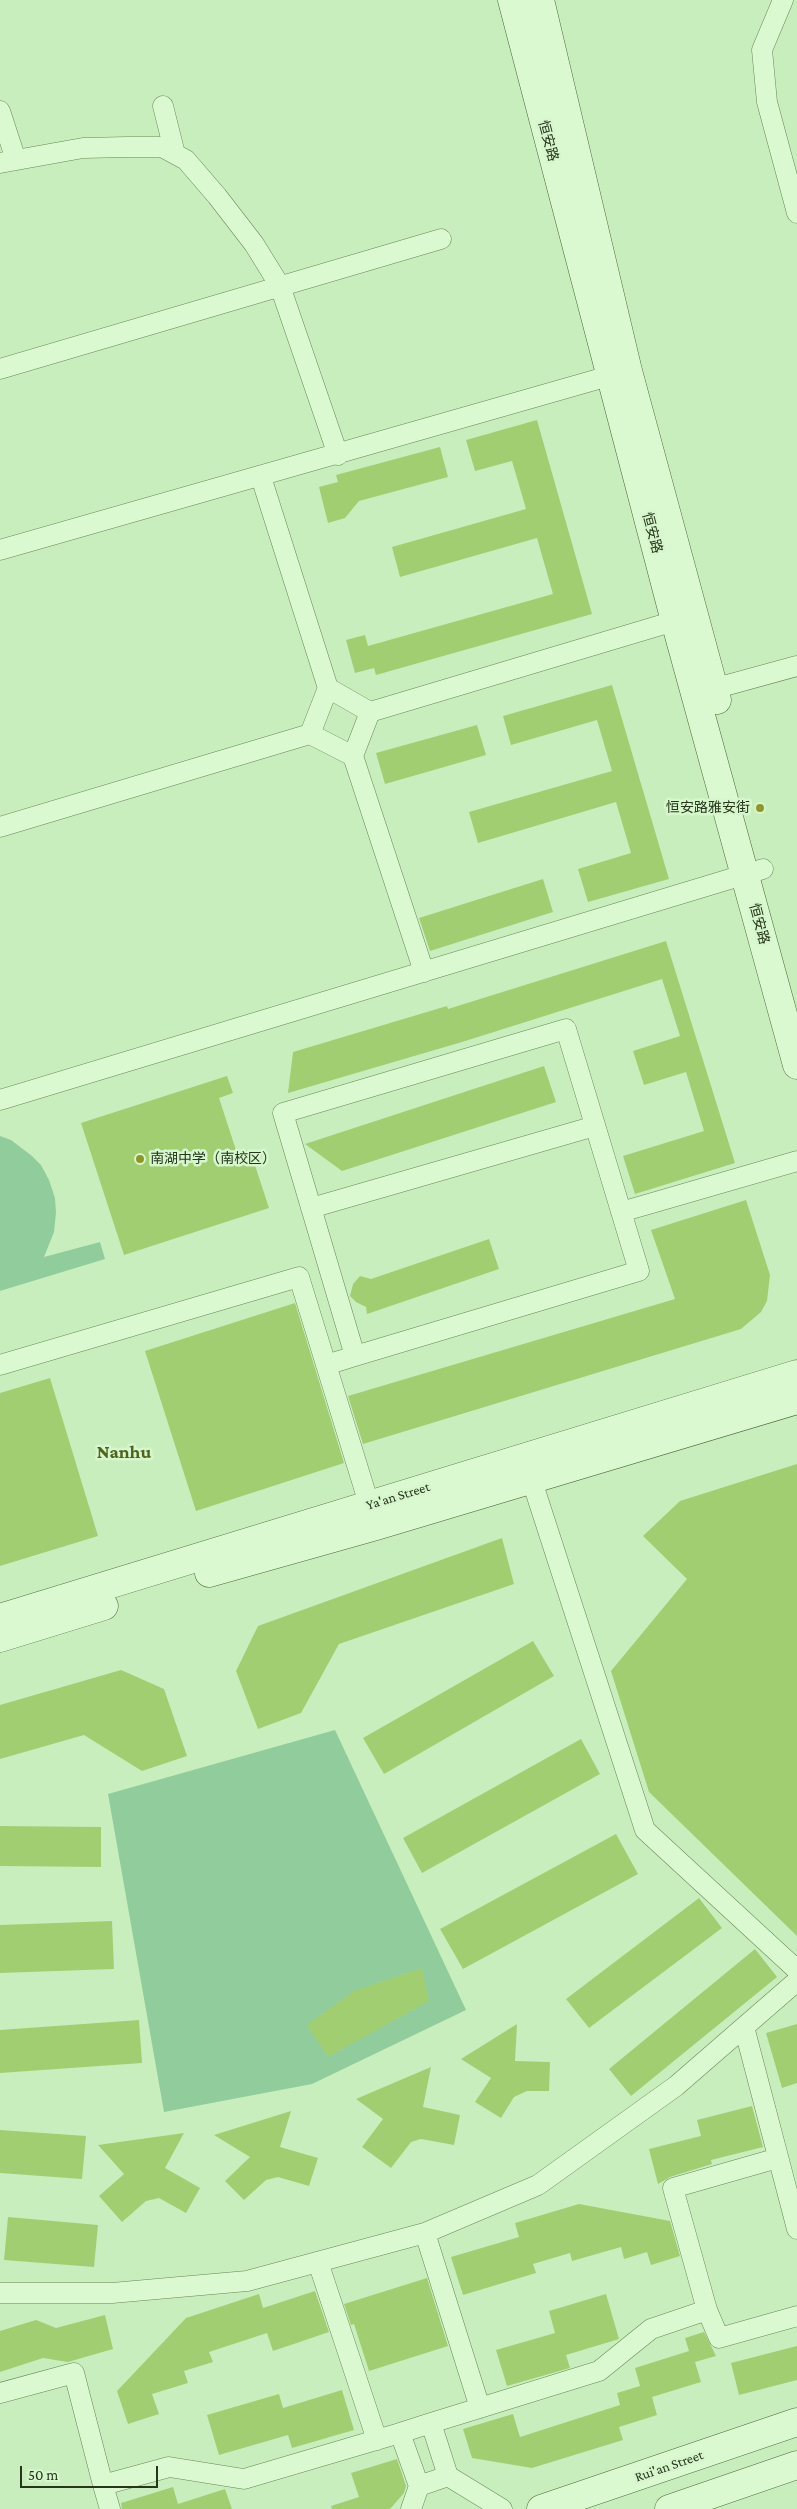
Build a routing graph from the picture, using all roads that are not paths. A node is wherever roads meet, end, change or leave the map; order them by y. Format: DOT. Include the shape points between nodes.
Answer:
graph roads {
  1 [pos="512,0"];
  2 [pos="540,0"];
  3 [pos="783,0"];
  4 [pos="163,106"];
  5 [pos="0,111"];
  6 [pos="175,154"];
  7 [pos="8,161"];
  8 [pos="797,213"];
  9 [pos="442,238"];
  10 [pos="280,286"];
  11 [pos="0,368"];
  12 [pos="619,373"];
  13 [pos="338,455"];
  14 [pos="261,477"];
  15 [pos="0,550"];
  16 [pos="685,618"];
  17 [pos="797,666"];
  18 [pos="328,688"];
  19 [pos="705,691"];
  20 [pos="370,712"];
  21 [pos="310,734"];
  22 [pos="353,756"];
  23 [pos="0,827"];
  24 [pos="754,871"];
  25 [pos="424,972"];
  26 [pos="797,994"];
  27 [pos="797,1065"];
  28 [pos="0,1100"];
  29 [pos="595,1126"];
  30 [pos="797,1161"];
  31 [pos="311,1208"];
  32 [pos="621,1212"];
  33 [pos="355,1356"];
  34 [pos="0,1365"];
  35 [pos="326,1365"];
  36 [pos="797,1374"];
  37 [pos="797,1400"];
  38 [pos="531,1478"];
  39 [pos="373,1515"];
  40 [pos="0,1618"];
  41 [pos="0,1638"];
  42 [pos="797,1970"];
  43 [pos="797,1982"];
  44 [pos="744,2028"];
  45 [pos="778,2158"];
  46 [pos="797,2229"];
  47 [pos="425,2233"];
  48 [pos="318,2262"];
  49 [pos="0,2293"];
  50 [pos="707,2310"];
  51 [pos="797,2316"];
  52 [pos="0,2393"];
  53 [pos="480,2408"];
  54 [pos="797,2422"];
  55 [pos="431,2423"];
  56 [pos="400,2434"];
  57 [pos="377,2440"];
  58 [pos="797,2465"];
  59 [pos="448,2476"];
  60 [pos="103,2485"];
  61 [pos="419,2486"];
  62 [pos="110,2509"];
  63 [pos="411,2509"];
  64 [pos="502,2509"];
  65 [pos="541,2509"];
  66 [pos="669,2509"];
  1 -- 12 [label="main road, 恒安路"];
  2 -- 12 [label="main road, 恒安路"];
  3 -- 8 [label="street" via="762,50 767,102"];
  4 -- 6 [label="street"];
  5 -- 7 [label="street"];
  6 -- 7 [label="street" via="162,147 82,148"];
  6 -- 10 [label="street" via="186,160 217,196 254,244"];
  9 -- 10 [label="street"];
  10 -- 11 [label="street"];
  10 -- 13 [label="street"];
  12 -- 13 [label="street"];
  12 -- 16 [label="main road, 恒安路"];
  13 -- 14 [label="street"];
  14 -- 15 [label="street"];
  14 -- 18 [label="street"];
  16 -- 19 [label="main road, 恒安路"];
  16 -- 20 [label="street"];
  17 -- 19 [label="street"];
  18 -- 20 [label="street"];
  18 -- 21 [label="street"];
  19 -- 24 [label="main road, 恒安路"];
  20 -- 22 [label="street"];
  21 -- 22 [label="street"];
  21 -- 23 [label="street"];
  22 -- 25 [label="street"];
  24 -- 25 [label="street"];
  24 -- 26 [label="main road, 恒安路"];
  24 -- 27 [label="main road, 恒安路"];
  25 -- 28 [label="street"];
  29 -- 31 [label="street"];
  29 -- 31 [label="street" via="566,1029 283,1113"];
  29 -- 32 [label="street"];
  30 -- 32 [label="street"];
  31 -- 33 [label="street"];
  32 -- 33 [label="street" via="639,1272"];
  33 -- 35 [label="street"];
  34 -- 35 [label="street" via="299,1277"];
  35 -- 39 [label="street"];
  36 -- 39 [label="main road, Ya'an Street"];
  37 -- 38 [label="main road, Ya'an Street"];
  38 -- 39 [label="main road, Ya'an Street"];
  38 -- 42 [label="street" via="645,1830"];
  39 -- 40 [label="main road, Ya'an Street"];
  39 -- 41 [label="main road, Ya'an Street" via="206,1574"];
  43 -- 44 [label="street"];
  44 -- 45 [label="street"];
  44 -- 47 [label="street" via="676,2086 538,2185"];
  45 -- 46 [label="street"];
  45 -- 50 [label="street" via="673,2188"];
  47 -- 48 [label="street"];
  47 -- 53 [label="street"];
  48 -- 49 [label="street" via="247,2281 112,2293"];
  48 -- 57 [label="street"];
  50 -- 51 [label="street" via="719,2338"];
  50 -- 53 [label="street" via="651,2329 600,2371"];
  52 -- 60 [label="street" via="74,2373"];
  53 -- 55 [label="street"];
  54 -- 65 [label="main road, Rui'an Street"];
  55 -- 56 [label="street"];
  55 -- 59 [label="street"];
  56 -- 57 [label="street"];
  56 -- 61 [label="street"];
  57 -- 60 [label="street" via="244,2479 169,2467"];
  58 -- 66 [label="main road"];
  59 -- 61 [label="street"];
  59 -- 64 [label="street"];
  60 -- 62 [label="street"];
  61 -- 63 [label="street"];
}
